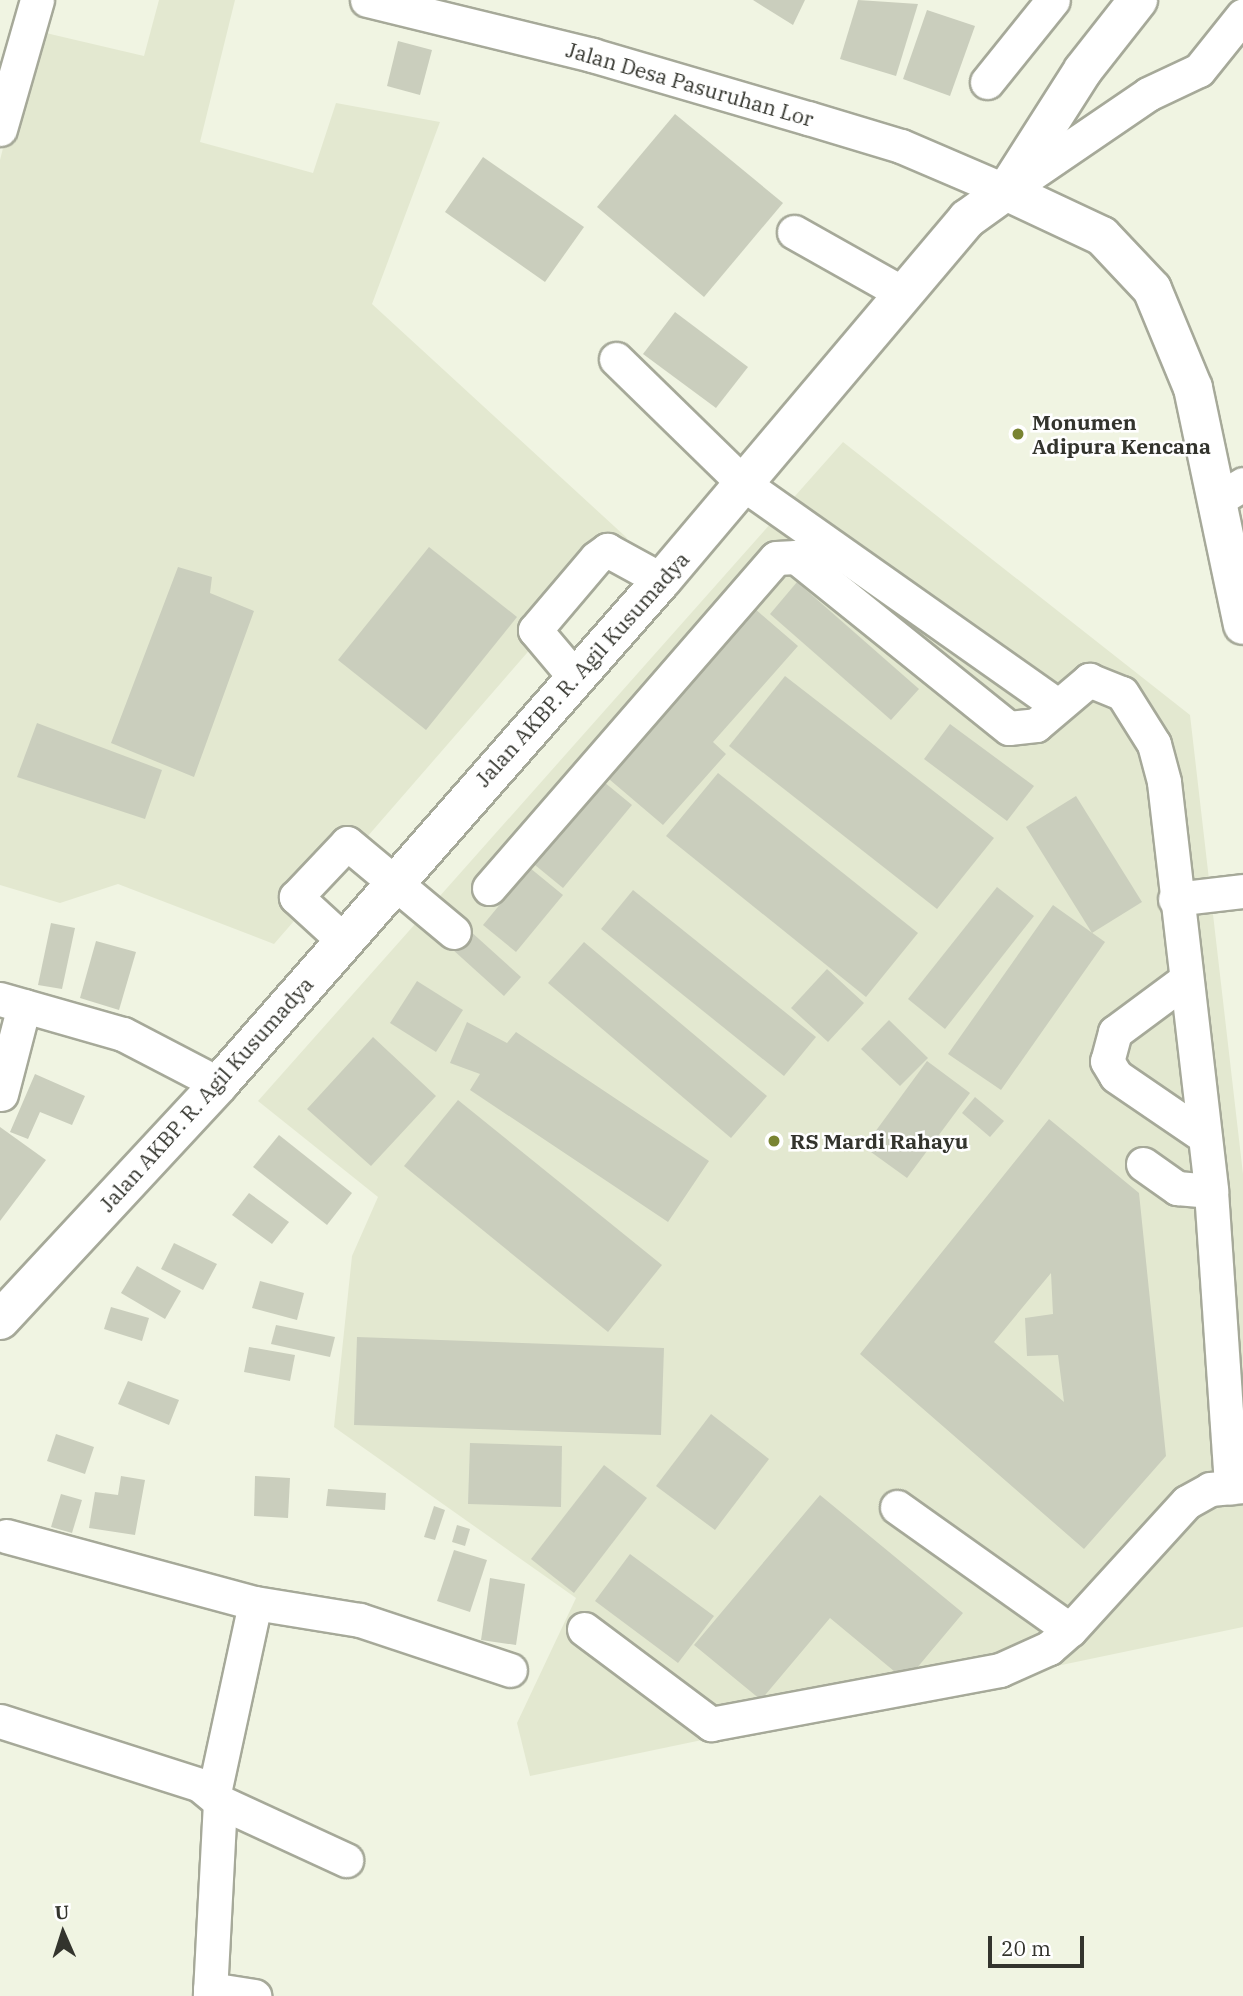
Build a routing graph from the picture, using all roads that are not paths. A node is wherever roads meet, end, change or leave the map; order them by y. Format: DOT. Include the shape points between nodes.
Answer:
graph roads {
  1 [pos="37,0"];
  2 [pos="367,0"];
  3 [pos="1053,0"];
  4 [pos="1134,1"];
  5 [pos="1243,15"];
  6 [pos="987,82"];
  7 [pos="0,129"];
  8 [pos="1006,191"];
  9 [pos="794,232"];
  10 [pos="904,294"];
  11 [pos="617,359"];
  12 [pos="745,485"];
  13 [pos="1231,491"];
  14 [pos="806,545"];
  15 [pos="662,580"];
  16 [pos="1243,625"];
  17 [pos="573,676"];
  18 [pos="1055,704"];
  19 [pos="393,883"];
  20 [pos="489,888"];
  21 [pos="1243,891"];
  22 [pos="1175,899"];
  23 [pos="454,932"];
  24 [pos="343,940"];
  25 [pos="1184,981"];
  26 [pos="12,1002"];
  27 [pos="219,1084"];
  28 [pos="1,1094"];
  29 [pos="1204,1136"];
  30 [pos="1143,1164"];
  31 [pos="1212,1192"];
  32 [pos="0,1320"];
  33 [pos="1237,1486"];
  34 [pos="897,1507"];
  35 [pos="6,1536"];
  36 [pos="255,1603"];
  37 [pos="584,1629"];
  38 [pos="1070,1630"];
  39 [pos="510,1670"];
  40 [pos="0,1721"];
  41 [pos="217,1798"];
  42 [pos="346,1860"];
  43 [pos="210,1993"];
  44 [pos="254,1996"];
  1 -- 7 [label="street"];
  2 -- 8 [label="street, Jalan Desa Pasuruhan Lor" via="592,55 861,134"];
  3 -- 6 [label="street"];
  4 -- 8 [label="main road, Jalan AKBP. R. Agil Kusumadya" via="1083,70"];
  5 -- 8 [label="street" via="1199,70 1148,94"];
  8 -- 10 [label="main road, Jalan AKBP. R. Agil Kusumadya" via="967,219"];
  8 -- 13 [label="main road" via="1102,236 1152,289"];
  9 -- 10 [label="street"];
  10 -- 12 [label="main road, Jalan AKBP. R. Agil Kusumadya"];
  11 -- 12 [label="street"];
  12 -- 14 [label="street"];
  12 -- 15 [label="main road, Jalan AKBP. R. Agil Kusumadya"];
  13 -- 16 [label="main road"];
  14 -- 18 [label="street"];
  14 -- 18 [label="street" via="1009,728 1036,724"];
  14 -- 20 [label="street" via="771,560"];
  15 -- 17 [label="main road, Jalan AKBP. R. Agil Kusumadya"];
  15 -- 17 [label="street" via="607,550 596,558 535,630"];
  17 -- 19 [label="main road, Jalan AKBP. R. Agil Kusumadya"];
  18 -- 22 [label="street" via="1075,686 1105,683 1122,693 1143,720 1164,782"];
  19 -- 23 [label="street"];
  19 -- 24 [label="main road, Jalan AKBP. R. Agil Kusumadya"];
  19 -- 24 [label="street" via="355,848 338,846 296,897 298,905"];
  21 -- 22 [label="street"];
  22 -- 25 [label="street"];
  24 -- 27 [label="main road, Jalan AKBP. R. Agil Kusumadya"];
  25 -- 29 [label="street"];
  25 -- 29 [label="street" via="1115,1032 1107,1061 1116,1076"];
  26 -- 27 [label="street" via="143,1042"];
  26 -- 28 [label="street"];
  27 -- 32 [label="main road, Jalan AKBP. R. Agil Kusumadya"];
  29 -- 31 [label="street"];
  30 -- 31 [label="street" via="1177,1188"];
  31 -- 33 [label="street"];
  33 -- 38 [label="street" via="1187,1502"];
  34 -- 38 [label="street"];
  35 -- 36 [label="street"];
  36 -- 39 [label="street" via="360,1620"];
  36 -- 41 [label="street"];
  37 -- 38 [label="street" via="711,1724 1000,1670 1049,1648"];
  40 -- 41 [label="street"];
  41 -- 42 [label="street"];
  41 -- 43 [label="street"];
  43 -- 44 [label="street"];
}
